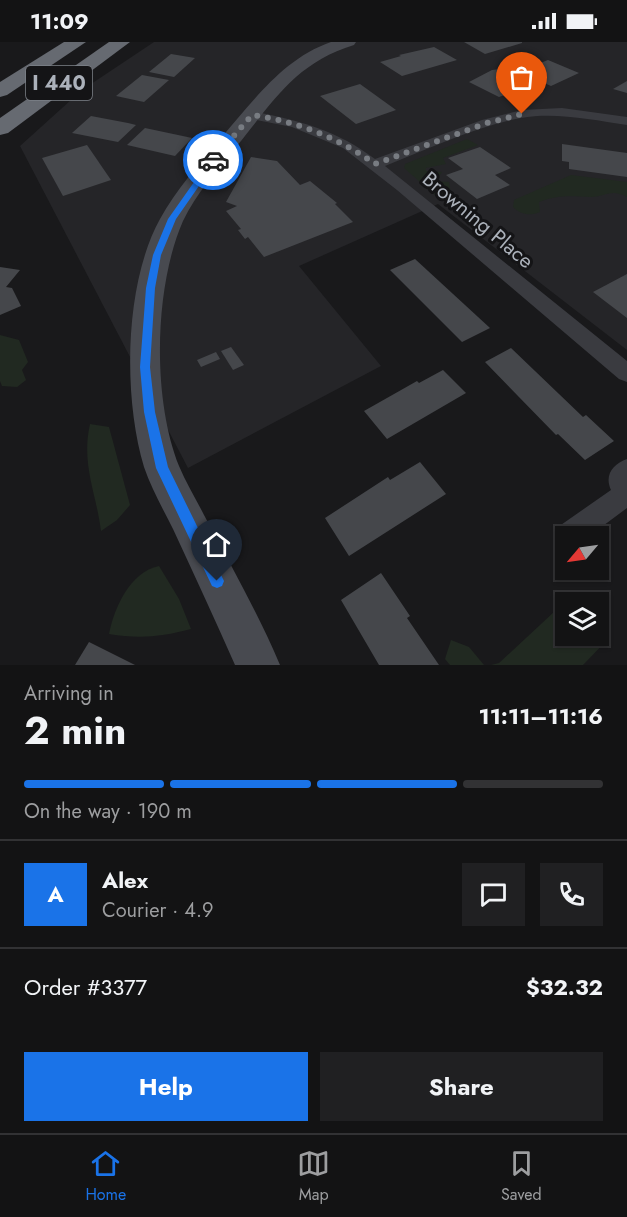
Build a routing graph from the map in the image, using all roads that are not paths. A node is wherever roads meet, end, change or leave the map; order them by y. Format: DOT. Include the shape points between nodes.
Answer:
graph roads {
  1 [pos="77,42"];
  2 [pos="121,42"];
  3 [pos="348,42"];
  4 [pos="0,91"];
  5 [pos="252,115"];
  6 [pos="627,121"];
  7 [pos="0,128"];
  8 [pos="375,164"];
  9 [pos="627,373"];
  10 [pos="627,486"];
  11 [pos="579,526"];
  12 [pos="258,665"];
  1 -- 4 [label="highway, I 440"];
  2 -- 7 [label="highway, I 440"];
  3 -- 5 [label="street" via="300,62"];
  5 -- 8 [label="street, Browning Place" via="332,137"];
  5 -- 12 [label="street" via="201,175 172,219 157,255 150,288 145,367 149,412 162,468"];
  6 -- 8 [label="street" via="562,112 522,114"];
  8 -- 9 [label="street, Browning Place"];
  10 -- 11 [label="street"];
}
